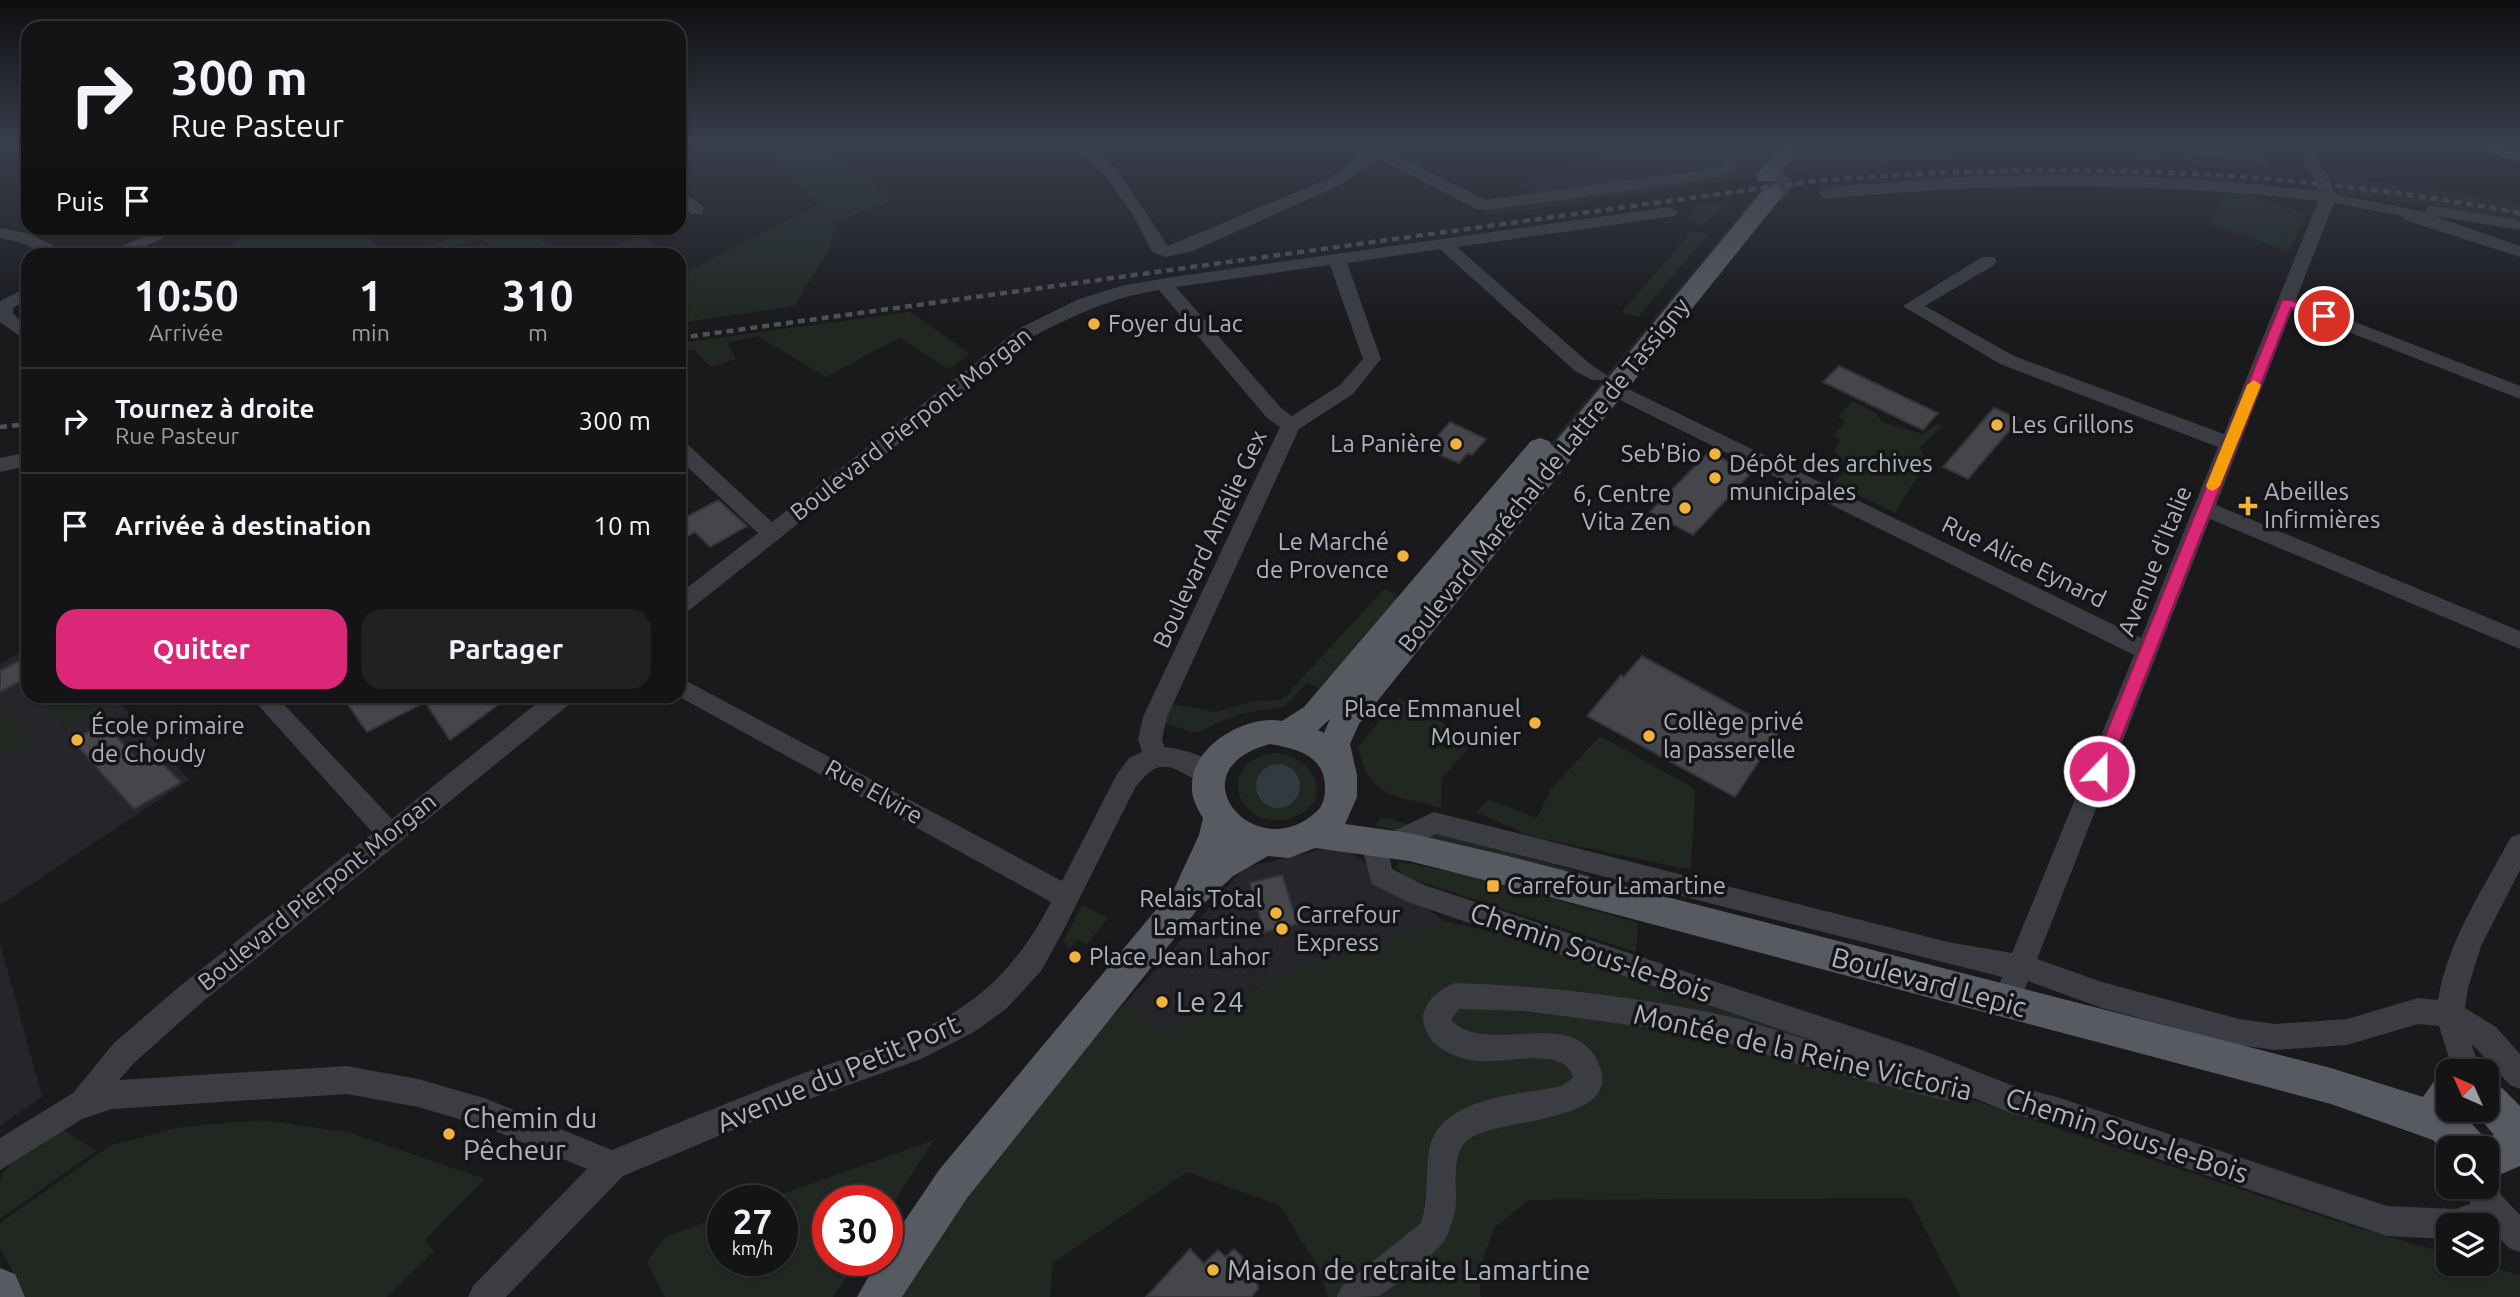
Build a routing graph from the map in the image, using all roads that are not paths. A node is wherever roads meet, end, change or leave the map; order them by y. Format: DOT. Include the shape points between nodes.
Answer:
graph roads {
  1 [pos="689,204"];
  2 [pos="1133,204"];
  3 [pos="1285,204"];
  4 [pos="1751,204"];
  5 [pos="2314,204"];
  6 [pos="2385,205"];
  7 [pos="2325,206"];
  8 [pos="697,211"];
  9 [pos="1669,212"];
  10 [pos="2427,218"];
  11 [pos="2520,225"];
  12 [pos="0,233"];
  13 [pos="160,235"];
  14 [pos="1445,244"];
  15 [pos="47,248"];
  16 [pos="128,248"];
  17 [pos="2520,252"];
  18 [pos="1337,259"];
  19 [pos="1988,261"];
  20 [pos="1164,284"];
  21 [pos="21,296"];
  22 [pos="2287,302"];
  23 [pos="2,306"];
  24 [pos="21,330"];
  25 [pos="1606,383"];
  26 [pos="2520,393"];
  27 [pos="1291,425"];
  28 [pos="2230,444"];
  29 [pos="686,454"];
  30 [pos="21,460"];
  31 [pos="0,465"];
  32 [pos="2204,508"];
  33 [pos="771,533"];
  34 [pos="686,600"];
  35 [pos="2520,640"];
  36 [pos="2147,652"];
  37 [pos="686,690"];
  38 [pos="268,703"];
  39 [pos="554,703"];
  40 [pos="1289,732"];
  41 [pos="1155,756"];
  42 [pos="1338,764"];
  43 [pos="1214,765"];
  44 [pos="1219,818"];
  45 [pos="389,833"];
  46 [pos="1383,833"];
  47 [pos="1263,842"];
  48 [pos="2520,845"];
  49 [pos="1068,898"];
  50 [pos="1185,898"];
  51 [pos="2022,966"];
  52 [pos="2006,1002"];
  53 [pos="2451,1017"];
  54 [pos="2461,1059"];
  55 [pos="2520,1075"];
  56 [pos="2011,1098"];
  57 [pos="79,1104"];
  58 [pos="2499,1110"];
  59 [pos="2447,1136"];
  60 [pos="2490,1136"];
  61 [pos="3,1155"];
  62 [pos="612,1165"];
  63 [pos="2499,1190"];
  64 [pos="2499,1194"];
  65 [pos="2464,1199"];
  66 [pos="2417,1223"];
  67 [pos="2520,1237"];
  68 [pos="2520,1245"];
  69 [pos="0,1289"];
  70 [pos="4,1297"];
  71 [pos="484,1297"];
  72 [pos="878,1297"];
  73 [pos="1353,1297"];
  1 -- 8 [label="street"];
  2 -- 3 [label="street" via="1158,248 1166,252"];
  4 -- 25 [label="main road, Boulevard Maréchal de Lattre de Tassigny"];
  5 -- 7 [label="street"];
  6 -- 7 [label="street"];
  6 -- 10 [label="street"];
  6 -- 11 [label="street"];
  7 -- 10 [label="street"];
  7 -- 22 [label="street, Avenue d'Italie"];
  9 -- 14 [label="street, Boulevard Pierpont Morgan"];
  10 -- 17 [label="street"];
  12 -- 15 [label="street"];
  13 -- 16 [label="street"];
  14 -- 18 [label="street, Boulevard Pierpont Morgan"];
  14 -- 25 [label="street, Rue Alice Eynard"];
  18 -- 20 [label="street, Boulevard Pierpont Morgan"];
  18 -- 27 [label="street, Boulevard Amélie Gex" via="1372,359 1326,407"];
  19 -- 28 [label="street" via="1912,306 2007,360"];
  20 -- 27 [label="street" via="1274,413"];
  20 -- 33 [label="street, Boulevard Pierpont Morgan" via="1085,303 1027,332"];
  21 -- 23 [label="street"];
  22 -- 26 [label="street"];
  22 -- 28 [label="street, Avenue d'Italie"];
  23 -- 24 [label="street" via="4,316"];
  25 -- 36 [label="street, Rue Alice Eynard"];
  25 -- 40 [label="main road, Boulevard Maréchal de Lattre de Tassigny" via="1315,716"];
  25 -- 42 [label="main road, Boulevard Maréchal de Lattre de Tassigny" via="1347,717 1334,744"];
  27 -- 41 [label="street, Boulevard Amélie Gex" via="1155,717 1150,739"];
  28 -- 32 [label="street, Avenue d'Italie"];
  29 -- 33 [label="street"];
  30 -- 31 [label="street"];
  32 -- 35 [label="street"];
  32 -- 36 [label="street, Avenue d'Italie"];
  33 -- 34 [label="street, Boulevard Pierpont Morgan"];
  36 -- 51 [label="street, Avenue d'Italie"];
  37 -- 49 [label="street, Rue Elvire"];
  38 -- 45 [label="street"];
  39 -- 45 [label="street, Boulevard Pierpont Morgan"];
  40 -- 42 [label="main road" via="1318,743"];
  40 -- 43 [label="main road" via="1250,735 1233,743"];
  41 -- 43 [label="street"];
  41 -- 49 [label="street, Avenue du Petit Port" via="1138,765 1126,781"];
  42 -- 46 [label="main road" via="1343,786"];
  43 -- 44 [label="main road" via="1211,805"];
  44 -- 47 [label="main road" via="1231,829"];
  44 -- 50 [label="main road"];
  45 -- 57 [label="street, Boulevard Pierpont Morgan" via="124,1053"];
  46 -- 47 [label="main road, Boulevard Lepic" via="1312,834 1292,842"];
  46 -- 51 [label="street, Boulevard Lepic"];
  46 -- 52 [label="main road, Boulevard Lepic"];
  46 -- 56 [label="street, Chemin Sous-le-Bois" via="1381,876 1417,894"];
  47 -- 50 [label="main road" via="1220,866"];
  48 -- 53 [label="street" via="2469,946 2454,987"];
  49 -- 62 [label="street, Avenue du Petit Port" via="1031,962 996,1000 964,1023 911,1049 790,1092"];
  50 -- 72 [label="main road" via="953,1184"];
  51 -- 52 [label="street, Avenue d'Italie"];
  51 -- 53 [label="street, Boulevard Lepic" via="2102,995 2239,1032 2275,1037 2347,1032 2418,1011"];
  52 -- 59 [label="main road, Boulevard Lepic" via="2170,1043"];
  53 -- 54 [label="street"];
  53 -- 55 [label="street, Boulevard Lepic" via="2486,1036"];
  56 -- 66 [label="street, Chemin Sous-le-Bois" via="2387,1221"];
  56 -- 73 [label="street, Montée de la Reine Victoria" via="1878,1071 1725,1029 1653,1015 1538,999 1455,996 1436,1016 1450,1039 1478,1048 1560,1046 1584,1064 1589,1073 1587,1085 1568,1100 1475,1118 1455,1131 1444,1149 1432,1233"];
  57 -- 61 [label="street"];
  57 -- 62 [label="street" via="119,1095 347,1080 484,1112"];
  58 -- 60 [label="main road" via="2507,1117"];
  62 -- 71 [label="street, Avenue du Petit Port"];
  63 -- 67 [label="street"];
  64 -- 68 [label="street"];
  65 -- 66 [label="street, Chemin Sous-le-Bois" via="2456,1224"];
  69 -- 70 [label="main road"];
}
